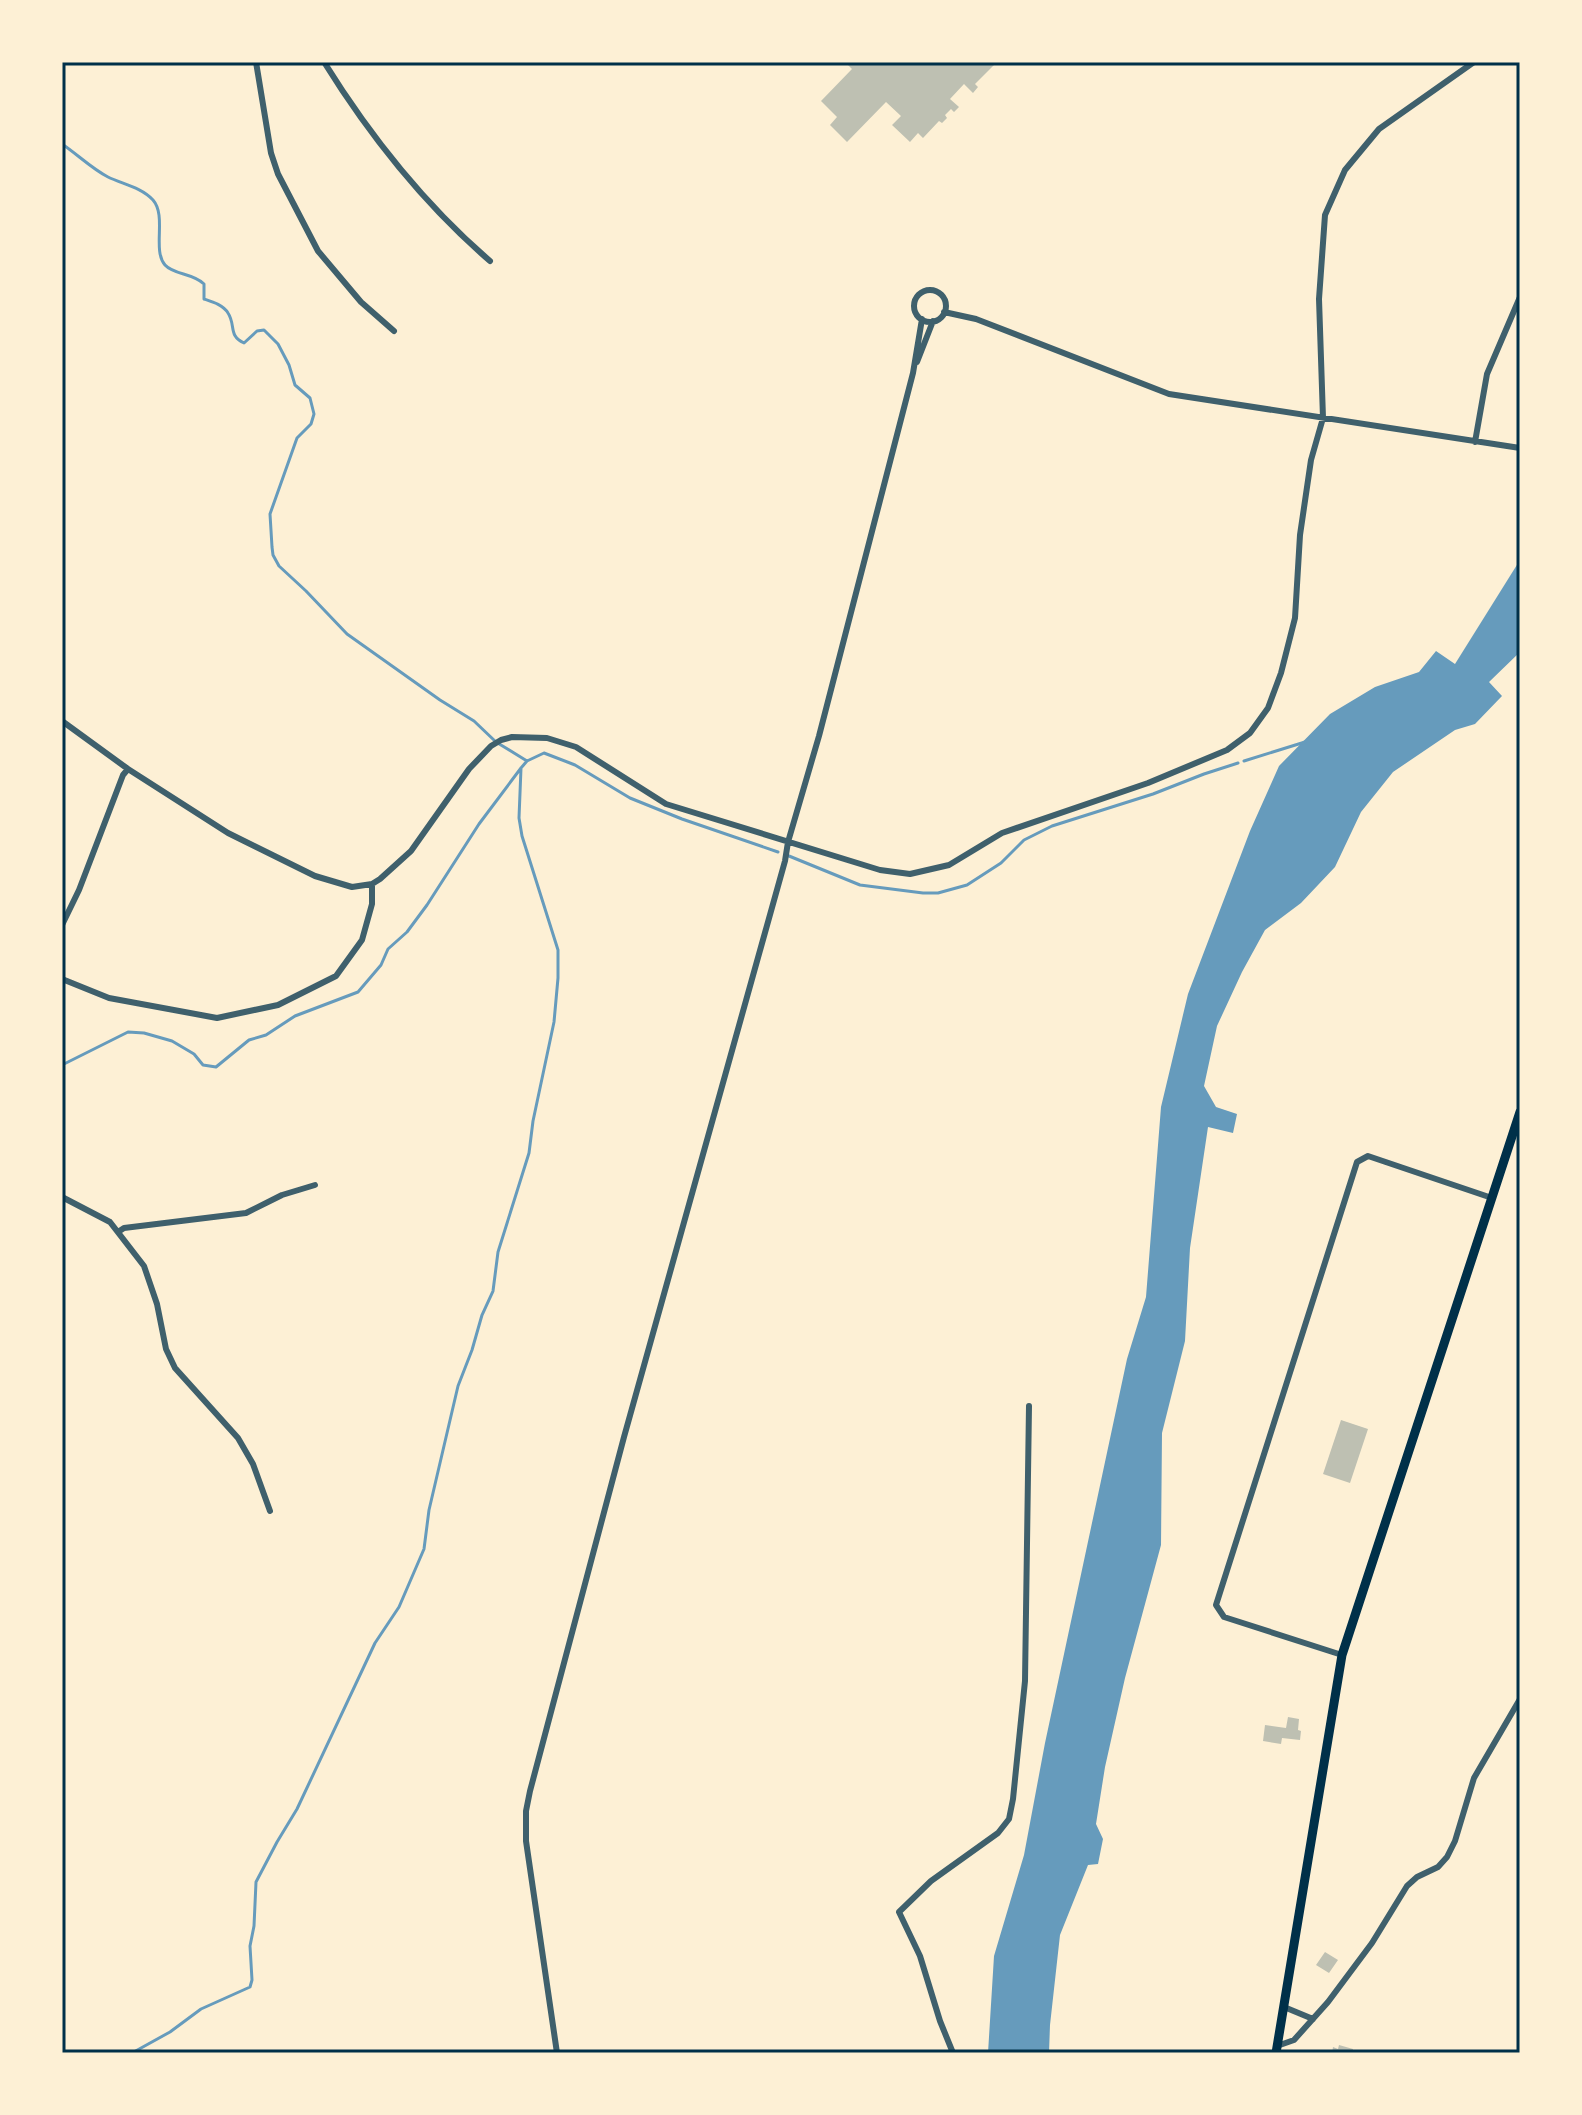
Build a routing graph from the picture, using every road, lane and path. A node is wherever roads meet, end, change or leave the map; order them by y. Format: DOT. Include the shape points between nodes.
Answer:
graph roads {
  1 [pos="256,62"];
  2 [pos="324,62"];
  3 [pos="1474,62"];
  4 [pos="490,261"];
  5 [pos="1520,297"];
  6 [pos="944,312"];
  7 [pos="922,319"];
  8 [pos="933,321"];
  9 [pos="394,331"];
  10 [pos="913,373"];
  11 [pos="1323,418"];
  12 [pos="1475,442"];
  13 [pos="1519,448"];
  14 [pos="62,721"];
  15 [pos="128,769"];
  16 [pos="788,842"];
  17 [pos="372,884"];
  18 [pos="62,925"];
  19 [pos="62,979"];
  20 [pos="1520,1112"];
  21 [pos="315,1185"];
  22 [pos="62,1197"];
  23 [pos="1492,1198"];
  24 [pos="118,1232"];
  25 [pos="1029,1406"];
  26 [pos="270,1511"];
  27 [pos="1342,1655"];
  28 [pos="1520,1701"];
  29 [pos="1284,2007"];
  30 [pos="1313,2019"];
  31 [pos="1277,2050"];
  32 [pos="557,2053"];
  33 [pos="953,2053"];
  1 -- 9 [label="street" via="278,174 318,251"];
  2 -- 4 [label="street" via="397,166"];
  3 -- 11 [label="street" via="1379,129 1345,170 1325,215 1319,299"];
  5 -- 12 [label="street" via="1487,374"];
  6 -- 7 [label="street" via="943,297 925,291 915,301"];
  6 -- 8 [label="street"];
  6 -- 11 [label="street" via="976,319 1169,394"];
  7 -- 8 [label="street"];
  7 -- 10 [label="street"];
  8 -- 10 [label="street"];
  10 -- 16 [label="street"];
  11 -- 12 [label="street"];
  11 -- 16 [label="street" via="1300,535 1295,618 1268,708 1250,733 1227,750 1161,778 1002,833 949,865 910,874 880,870"];
  12 -- 13 [label="street"];
  14 -- 15 [label="street"];
  15 -- 17 [label="street" via="228,833 315,876 352,887"];
  15 -- 18 [label="street"];
  16 -- 17 [label="street" via="666,804 576,747 547,738 512,737 491,746 469,769 411,851"];
  16 -- 32 [label="street" via="528,1801 526,1841"];
  17 -- 19 [label="street" via="362,940 336,976 278,1005 217,1018 109,998"];
  20 -- 23 [label="main road"];
  21 -- 24 [label="street" via="246,1213"];
  22 -- 24 [label="street" via="110,1222"];
  23 -- 27 [label="main road"];
  23 -- 27 [label="street" via="1368,1156 1357,1162 1216,1605 1224,1617"];
  24 -- 26 [label="street" via="144,1266 175,1368 238,1438"];
  25 -- 33 [label="street" via="1025,1681 1009,1819 899,1912"];
  27 -- 29 [label="main road"];
  28 -- 30 [label="street" via="1474,1778 1447,1857 1407,1886 1372,1943"];
  29 -- 30 [label="street"];
  29 -- 31 [label="main road"];
  30 -- 31 [label="street"];
}
